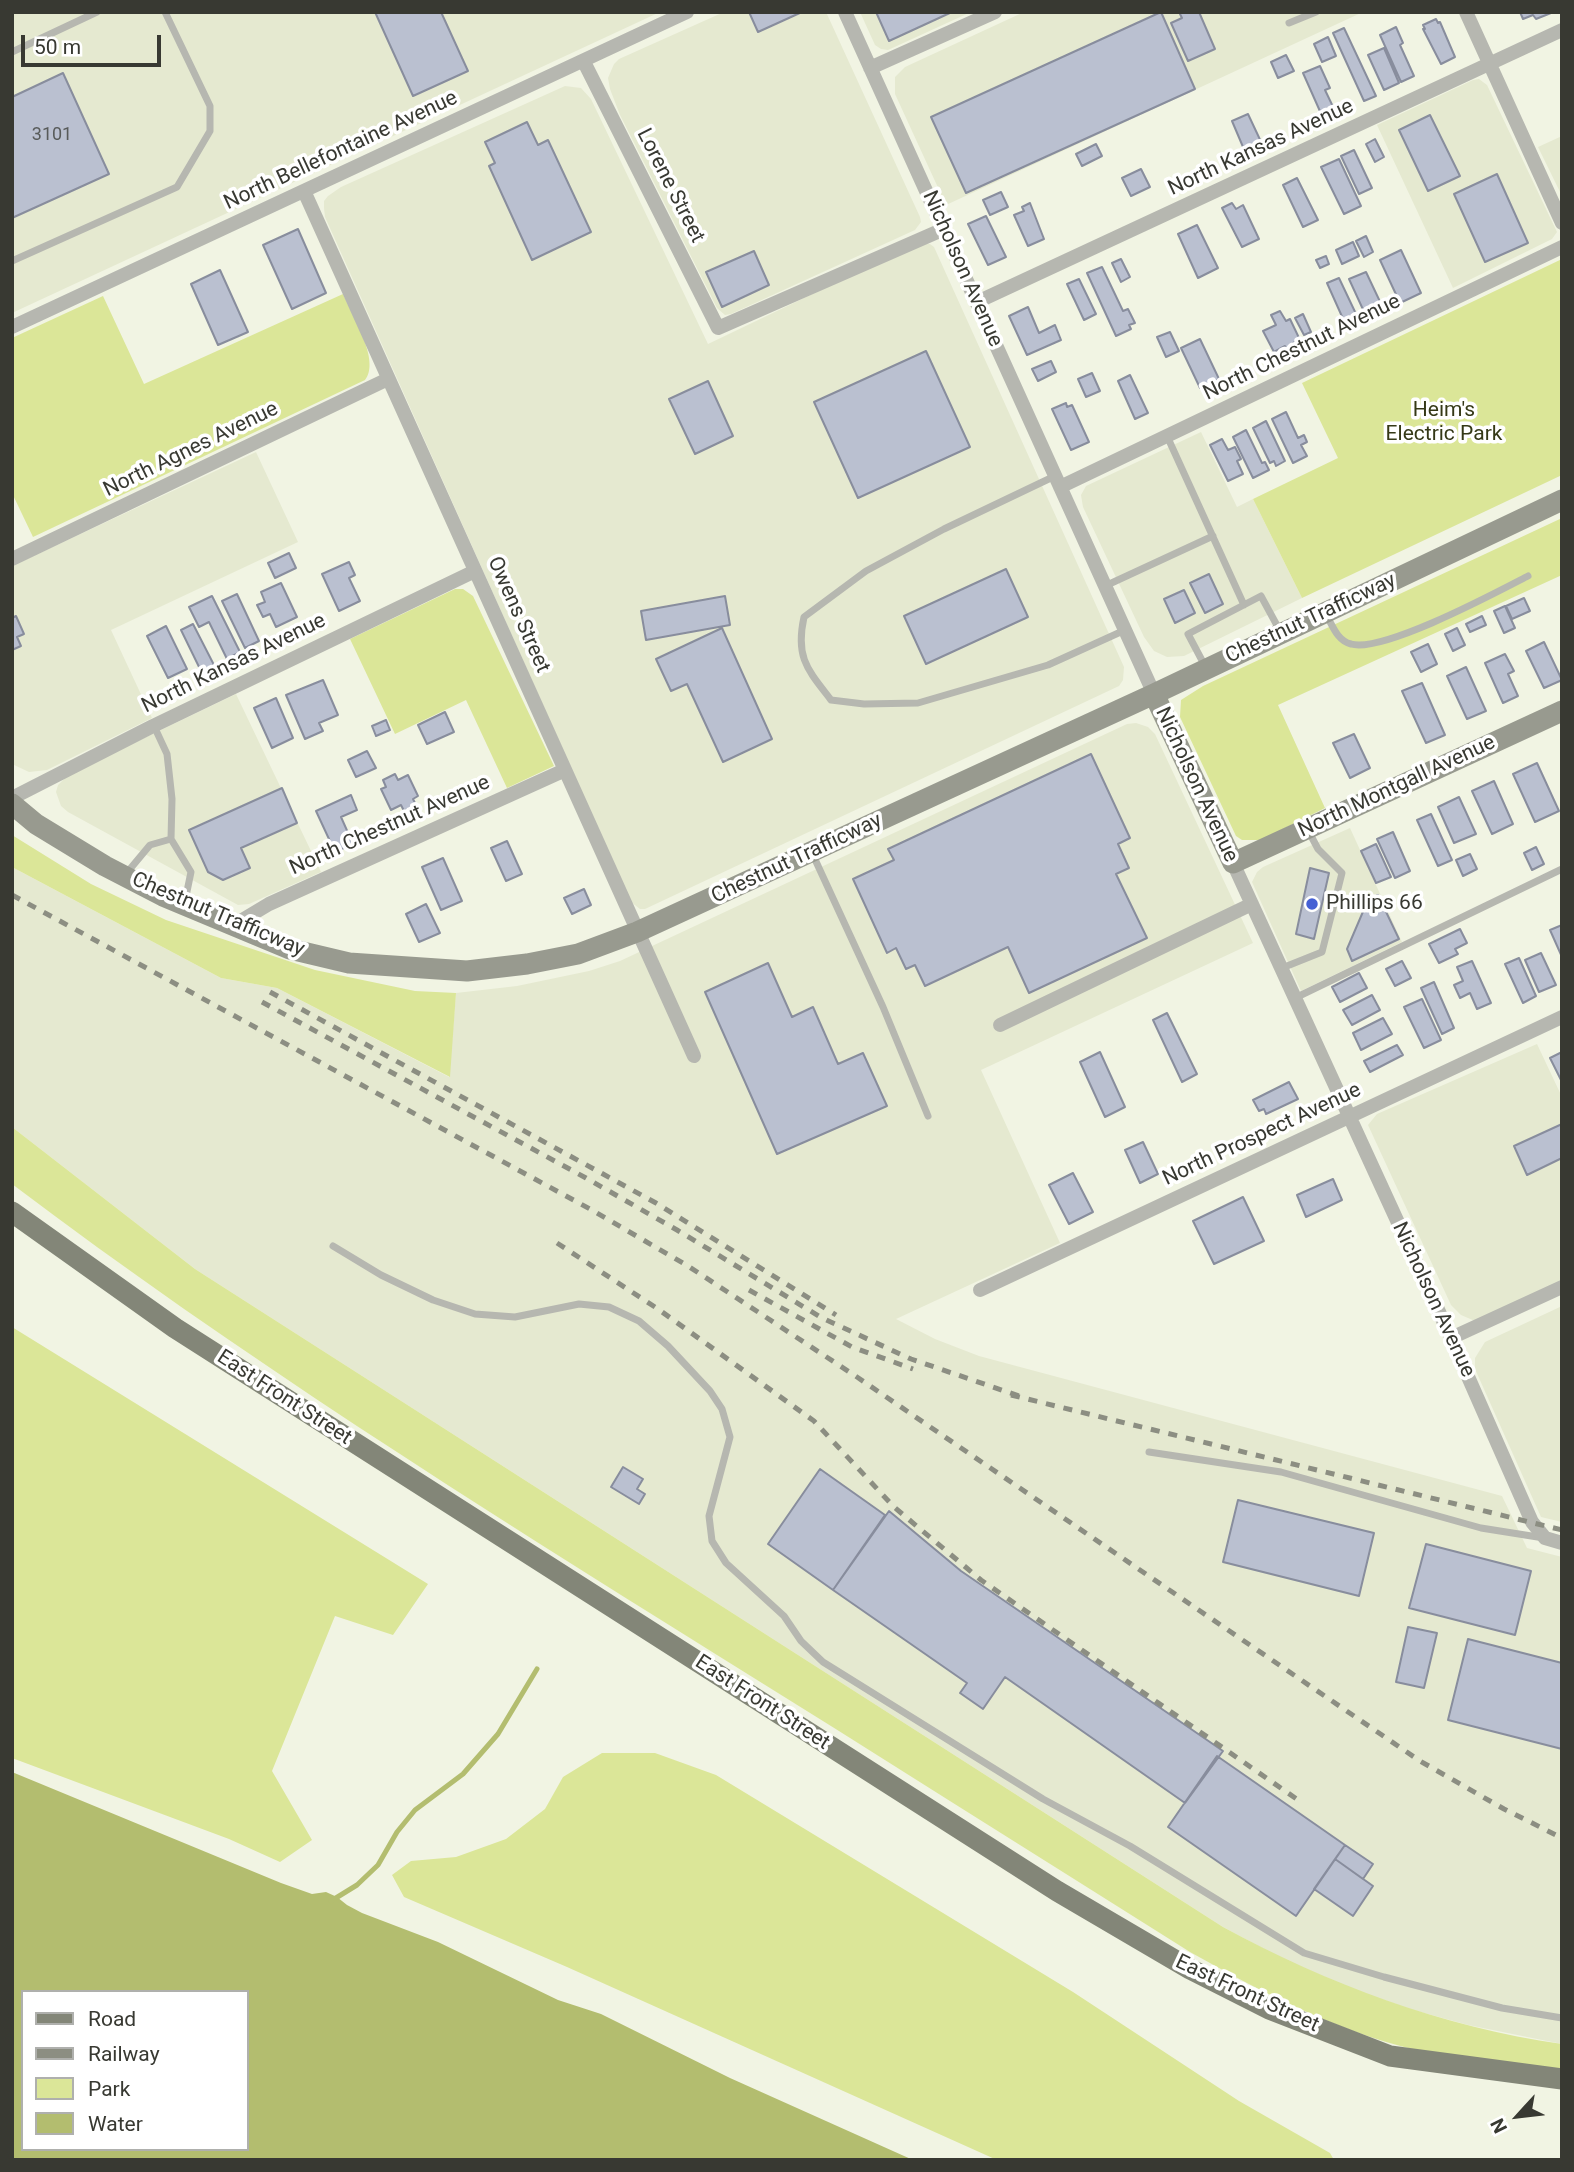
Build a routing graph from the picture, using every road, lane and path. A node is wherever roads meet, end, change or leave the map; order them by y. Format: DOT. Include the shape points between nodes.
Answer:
graph roads {
  1 [pos="97,12"];
  2 [pos="165,12"];
  3 [pos="687,12"];
  4 [pos="845,12"];
  5 [pos="995,12"];
  6 [pos="1316,12"];
  7 [pos="1466,12"];
  8 [pos="1289,23"];
  9 [pos="1562,30"];
  10 [pos="12,52"];
  11 [pos="583,62"];
  12 [pos="1489,65"];
  13 [pos="870,68"];
  14 [pos="304,191"];
  15 [pos="1562,223"];
  16 [pos="944,229"];
  17 [pos="1562,247"];
  18 [pos="12,261"];
  19 [pos="977,302"];
  20 [pos="12,327"];
  21 [pos="388,379"];
  22 [pos="1167,436"];
  23 [pos="1058,481"];
  24 [pos="1562,500"];
  25 [pos="1213,536"];
  26 [pos="12,559"];
  27 [pos="475,571"];
  28 [pos="1528,576"];
  29 [pos="1105,586"];
  30 [pos="1244,605"];
  31 [pos="1324,613"];
  32 [pos="1125,630"];
  33 [pos="1281,633"];
  34 [pos="1206,668"];
  35 [pos="1154,694"];
  36 [pos="1562,711"];
  37 [pos="153,726"];
  38 [pos="565,770"];
  39 [pos="12,798"];
  40 [pos="12,804"];
  41 [pos="1308,828"];
  42 [pos="171,839"];
  43 [pos="812,852"];
  44 [pos="1233,863"];
  45 [pos="1562,869"];
  46 [pos="124,876"];
  47 [pos="1252,904"];
  48 [pos="184,905"];
  49 [pos="234,925"];
  50 [pos="637,932"];
  51 [pos="1281,968"];
  52 [pos="1295,998"];
  53 [pos="1562,1017"];
  54 [pos="1000,1025"];
  55 [pos="694,1056"];
  56 [pos="928,1116"];
  57 [pos="1349,1118"];
  58 [pos="12,1212"];
  59 [pos="333,1246"];
  60 [pos="1562,1287"];
  61 [pos="980,1290"];
  62 [pos="1451,1338"];
  63 [pos="1149,1452"];
  64 [pos="1545,1538"];
  65 [pos="1562,1543"];
  66 [pos="1562,2018"];
  67 [pos="1562,2079"];
  1 -- 10 [label="lane"];
  2 -- 18 [label="lane" via="210,106 210,131 177,187"];
  3 -- 11 [label="street, North Bellefontaine Avenue"];
  4 -- 13 [label="street, Nicholson Avenue"];
  5 -- 13 [label="street"];
  6 -- 8 [label="lane"];
  7 -- 12 [label="street"];
  9 -- 12 [label="street, North Kansas Avenue"];
  11 -- 14 [label="street, North Bellefontaine Avenue"];
  11 -- 16 [label="street, Lorene Street" via="719,328"];
  12 -- 15 [label="street"];
  12 -- 19 [label="street, North Kansas Avenue"];
  13 -- 16 [label="street, Nicholson Avenue"];
  14 -- 20 [label="street, North Bellefontaine Avenue"];
  14 -- 21 [label="street, Owens Street"];
  16 -- 19 [label="street, Nicholson Avenue"];
  17 -- 22 [label="street, North Chestnut Avenue"];
  19 -- 23 [label="street, Nicholson Avenue"];
  21 -- 26 [label="street, North Agnes Avenue"];
  21 -- 27 [label="street, Owens Street"];
  22 -- 23 [label="street, North Chestnut Avenue"];
  22 -- 25 [label="lane"];
  23 -- 29 [label="street, Nicholson Avenue"];
  23 -- 32 [label="lane" via="956,523 866,571 804,617 800,636 806,668 831,700 918,702 1048,665"];
  24 -- 31 [label="street, Chestnut Trafficway"];
  25 -- 29 [label="lane"];
  25 -- 30 [label="lane"];
  27 -- 37 [label="street, North Kansas Avenue"];
  27 -- 38 [label="street, Owens Street"];
  28 -- 31 [label="lane" via="1427,625 1370,646 1349,644 1338,636"];
  29 -- 32 [label="street, Nicholson Avenue"];
  30 -- 33 [label="lane" via="1261,596"];
  30 -- 34 [label="lane" via="1188,634"];
  31 -- 33 [label="street, Chestnut Trafficway"];
  32 -- 35 [label="street, Nicholson Avenue"];
  33 -- 34 [label="street, Chestnut Trafficway"];
  34 -- 35 [label="street, Chestnut Trafficway"];
  35 -- 43 [label="street, Chestnut Trafficway"];
  35 -- 44 [label="street, Nicholson Avenue"];
  36 -- 41 [label="street, North Montgall Avenue"];
  37 -- 39 [label="street, North Kansas Avenue"];
  37 -- 42 [label="lane" via="167,754"];
  38 -- 49 [label="street, North Chestnut Avenue" via="268,904"];
  38 -- 50 [label="street, Owens Street"];
  40 -- 46 [label="street, Chestnut Trafficway" via="36,824"];
  41 -- 44 [label="street, North Montgall Avenue"];
  41 -- 51 [label="lane" via="1318,849 1342,873 1322,952"];
  42 -- 46 [label="lane" via="150,845"];
  42 -- 48 [label="lane" via="191,872"];
  43 -- 50 [label="street, Chestnut Trafficway"];
  43 -- 56 [label="lane"];
  44 -- 47 [label="street, Nicholson Avenue"];
  45 -- 52 [label="lane"];
  46 -- 48 [label="street, Chestnut Trafficway"];
  47 -- 51 [label="street, Nicholson Avenue"];
  47 -- 54 [label="street"];
  48 -- 49 [label="street, Chestnut Trafficway"];
  49 -- 50 [label="street, Chestnut Trafficway" via="290,949 349,962 467,971 578,954"];
  50 -- 55 [label="street, Owens Street"];
  51 -- 52 [label="street, Nicholson Avenue"];
  52 -- 57 [label="street, Nicholson Avenue"];
  53 -- 57 [label="street, North Prospect Avenue"];
  57 -- 61 [label="street, North Prospect Avenue"];
  57 -- 62 [label="street, Nicholson Avenue"];
  58 -- 67 [label="main road, East Front Street" via="175,1328 1056,1891 1189,1969 1269,2009 1390,2056"];
  59 -- 66 [label="lane" via="433,1300 475,1314 514,1317 579,1304 609,1307 639,1321 668,1346 722,1409 730,1437 709,1516 716,1550 784,1616 823,1662 1043,1799 1304,1952 1502,2008"];
  60 -- 62 [label="street"];
  62 -- 64 [label="street, Nicholson Avenue" via="1532,1522"];
  63 -- 64 [label="lane" via="1281,1472 1480,1528"];
  64 -- 65 [label="street"];
}
